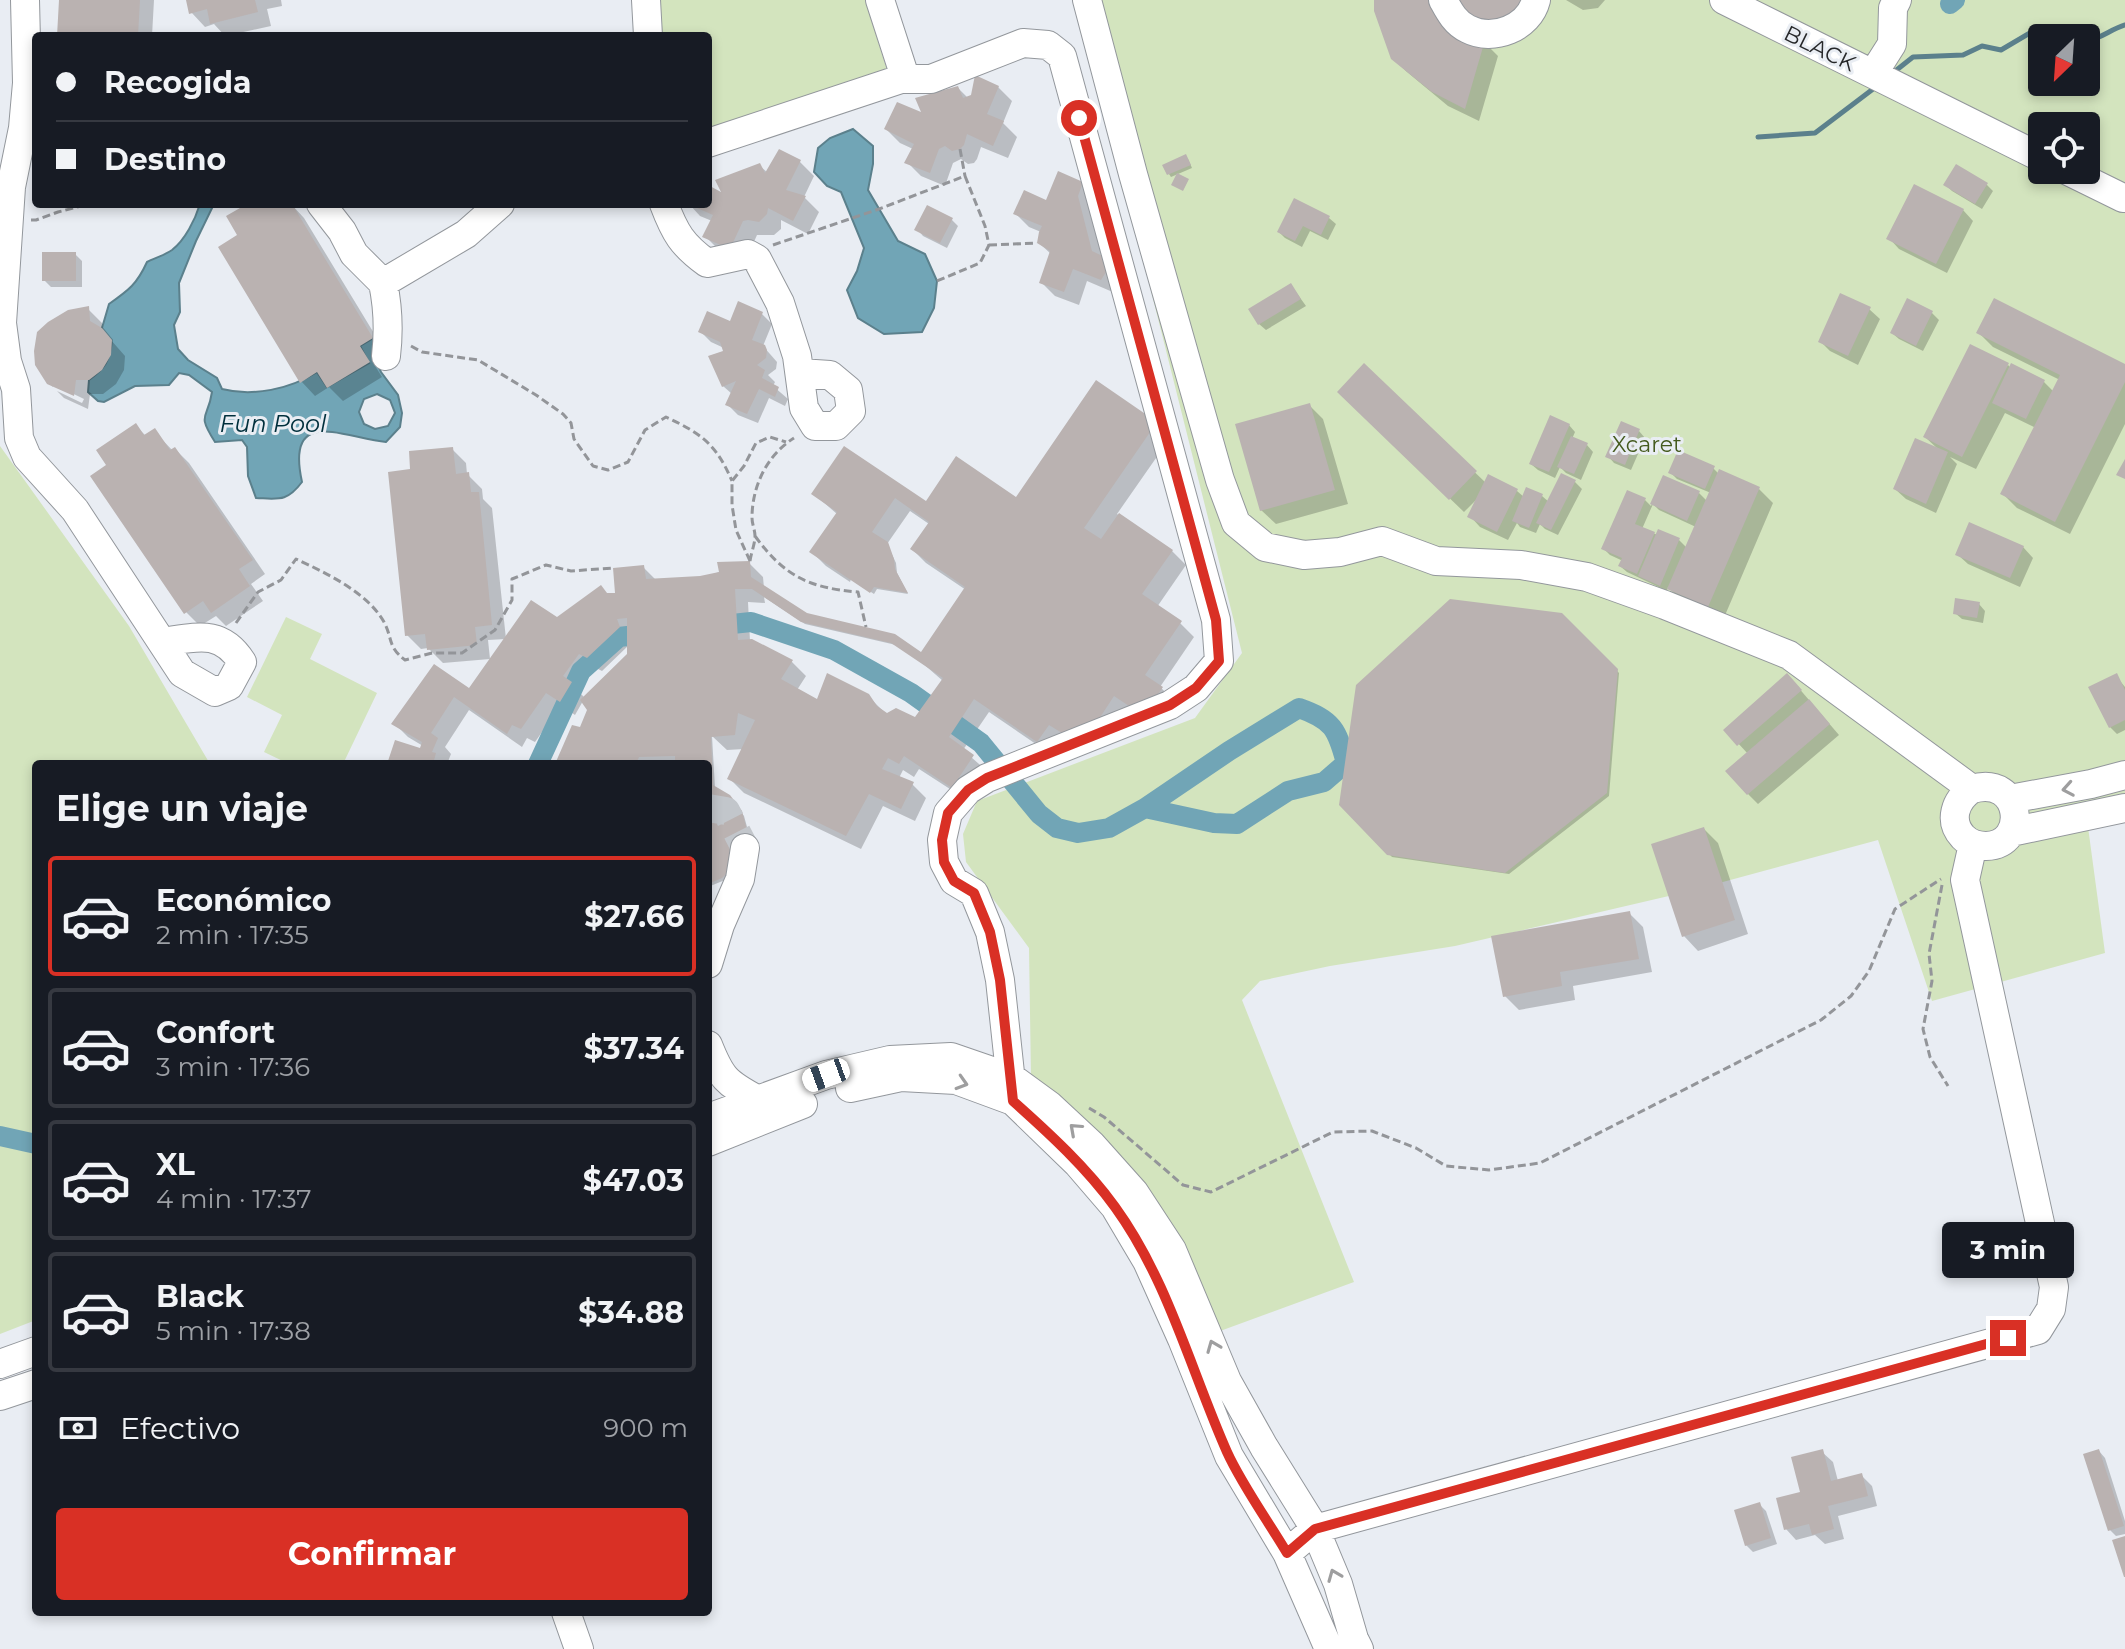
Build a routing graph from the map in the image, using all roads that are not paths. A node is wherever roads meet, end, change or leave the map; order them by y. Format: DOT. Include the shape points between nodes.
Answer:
graph roads {
  1 [pos="25,0"];
  2 [pos="646,0"];
  3 [pos="880,0"];
  4 [pos="1087,0"];
  5 [pos="1443,0"];
  6 [pos="1536,0"];
  7 [pos="1897,0"];
  8 [pos="1729,1"];
  9 [pos="648,32"];
  10 [pos="1873,74"];
  11 [pos="901,79"];
  12 [pos="712,142"];
  13 [pos="2028,151"];
  14 [pos="2094,184"];
  15 [pos="2123,198"];
  16 [pos="324,208"];
  17 [pos="495,208"];
  18 [pos="665,208"];
  19 [pos="383,283"];
  20 [pos="387,346"];
  21 [pos="800,373"];
  22 [pos="163,642"];
  23 [pos="2125,775"];
  24 [pos="1972,789"];
  25 [pos="2010,799"];
  26 [pos="2125,808"];
  27 [pos="2011,832"];
  28 [pos="1973,844"];
  29 [pos="745,848"];
  30 [pos="712,951"];
  31 [pos="712,1055"];
  32 [pos="1012,1090"];
  33 [pos="758,1100"];
  34 [pos="712,1117"];
  35 [pos="712,1140"];
  36 [pos="32,1352"];
  37 [pos="0,1364"];
  38 [pos="32,1385"];
  39 [pos="0,1396"];
  40 [pos="1315,1529"];
  41 [pos="1287,1553"];
  42 [pos="567,1616"];
  43 [pos="579,1649"];
  44 [pos="1329,1649"];
  45 [pos="1359,1649"];
  1 -- 22 [label="street" via="27,83 11,187 2,323 16,389 19,438 27,457 75,510"];
  2 -- 9 [label="street"];
  3 -- 11 [label="street" via="904,74"];
  4 -- 24 [label="street" via="1236,523 1265,547 1304,555 1382,541 1436,561 1521,565 1587,577 1665,605 1789,655"];
  5 -- 6 [label="street" via="1467,29 1486,34 1505,32 1522,22"];
  7 -- 10 [label="street" via="1892,44"];
  8 -- 10 [label="street, BLACK"];
  10 -- 13 [label="street, BLACK"];
  11 -- 12 [label="street"];
  11 -- 32 [label="street" via="931,79 1023,43 1048,45 1062,56 1216,620 1219,661 1196,688 1170,705 987,778 948,813 944,862 954,881 974,893 990,932"];
  14 -- 15 [label="street"];
  16 -- 19 [label="street" via="354,254"];
  17 -- 19 [label="street" via="466,234"];
  18 -- 21 [label="street" via="688,250 707,263 748,254 757,259 780,303"];
  19 -- 20 [label="street"];
  22 -- 22 [label="street" via="218,638 242,662 229,686 215,692 182,673"];
  23 -- 25 [label="street, one-way"];
  24 -- 25 [label="street" via="1997,788"];
  24 -- 28 [label="street" via="1959,800 1954,816 1960,833"];
  25 -- 27 [label="street" via="2016,815"];
  26 -- 27 [label="street"];
  27 -- 28 [label="street" via="1998,844"];
  28 -- 40 [label="street" via="1965,880 2054,1287 2051,1309 2038,1330"];
  29 -- 30 [label="street" via="740,879"];
  31 -- 33 [label="street" via="732,1087"];
  32 -- 33 [label="street" via="951,1057 890,1060 826,1075"];
  35 -- 32 [label="street, one-way" via="836,1091 901,1077"];
  40 -- 32 [label="street, one-way" via="1227,1381 1172,1250 1134,1192 1049,1105"];
  32 -- 41 [label="street" via="1115,1207 1147,1261 1229,1456"];
  33 -- 34 [label="street"];
  36 -- 37 [label="street"];
  38 -- 39 [label="street"];
  40 -- 41 [label="street"];
  45 -- 40 [label="street, one-way"];
  41 -- 44 [label="street"];
  42 -- 43 [label="street"];
}
